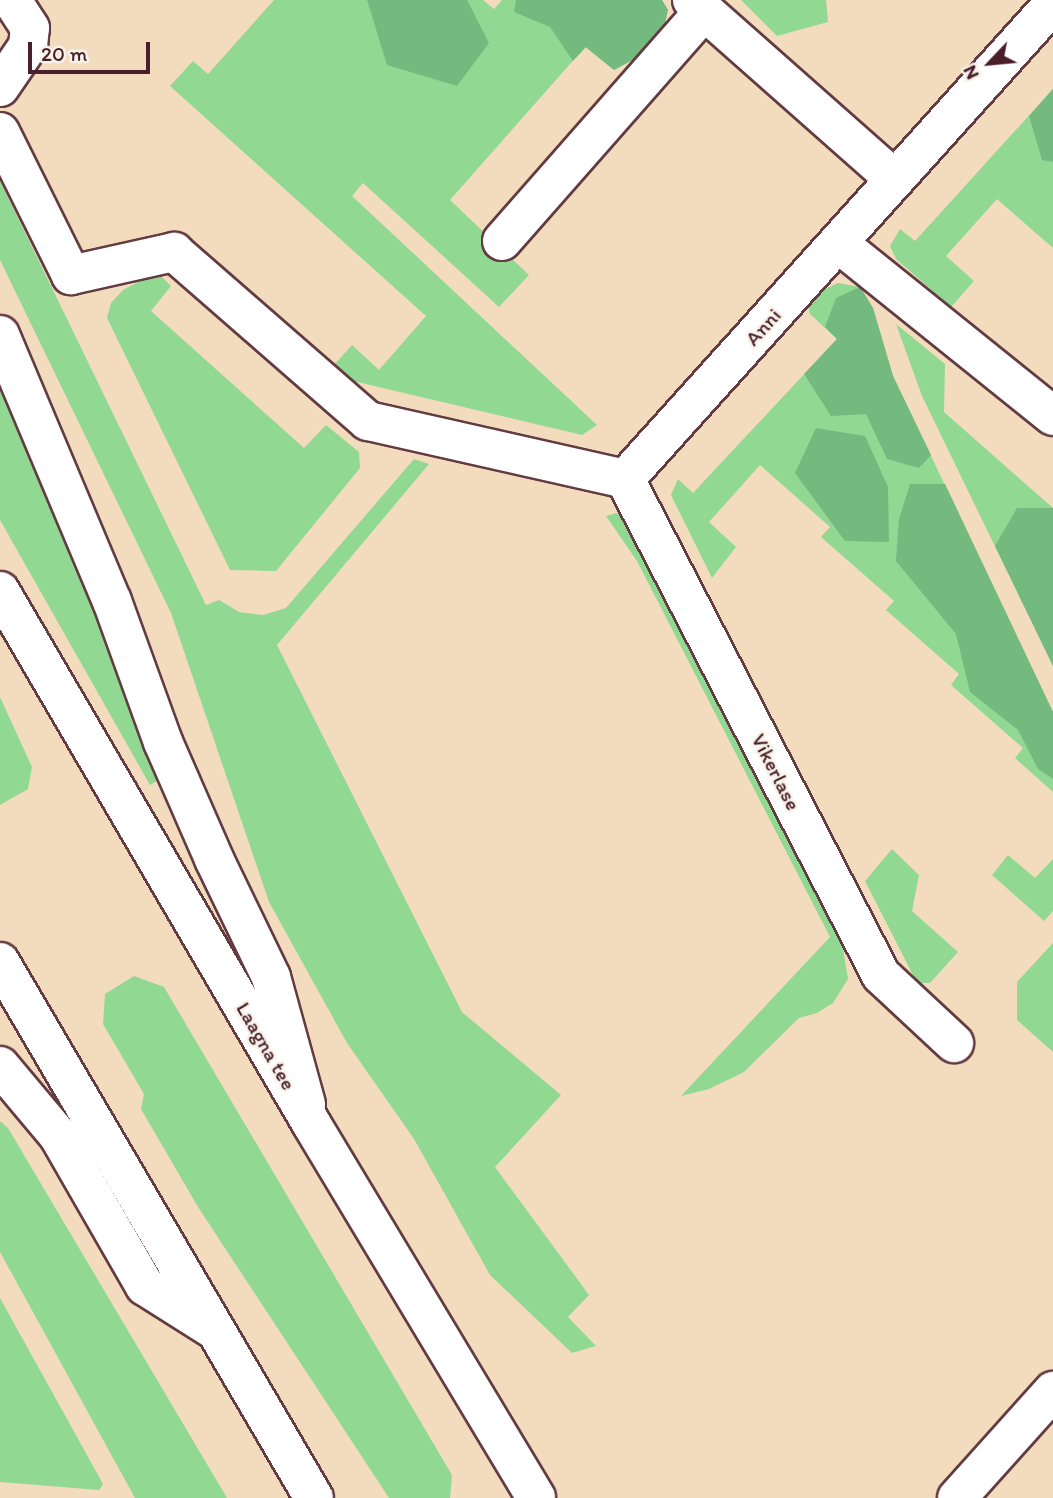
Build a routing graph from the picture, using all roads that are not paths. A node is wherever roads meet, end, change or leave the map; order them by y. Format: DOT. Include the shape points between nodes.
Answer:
graph roads {
  1 [pos="12,0"];
  2 [pos="1053,4"];
  3 [pos="698,5"];
  4 [pos="0,87"];
  5 [pos="0,132"];
  6 [pos="894,178"];
  7 [pos="502,241"];
  8 [pos="838,243"];
  9 [pos="0,335"];
  10 [pos="1053,416"];
  11 [pos="625,479"];
  12 [pos="0,591"];
  13 [pos="0,962"];
  14 [pos="954,1044"];
  15 [pos="0,1066"];
  16 [pos="312,1123"];
  17 [pos="214,1329"];
  18 [pos="1053,1391"];
  19 [pos="314,1498"];
  20 [pos="536,1498"];
  21 [pos="957,1498"];
  1 -- 4 [label="street" via="30,28 28,46"];
  2 -- 6 [label="street, Anni"];
  3 -- 6 [label="street"];
  3 -- 7 [label="street"];
  5 -- 11 [label="street" via="71,275 174,252 368,421"];
  6 -- 8 [label="street, Anni"];
  8 -- 10 [label="street"];
  8 -- 11 [label="street, Anni"];
  9 -- 16 [label="street" via="112,601 168,753 271,977"];
  11 -- 14 [label="street, Vikerlase" via="881,975"];
  12 -- 16 [label="street, Laagna tee"];
  13 -- 17 [label="street"];
  15 -- 17 [label="street" via="58,1135 145,1286"];
  16 -- 20 [label="street, Laagna tee"];
  17 -- 19 [label="street"];
  18 -- 21 [label="street"];
}
